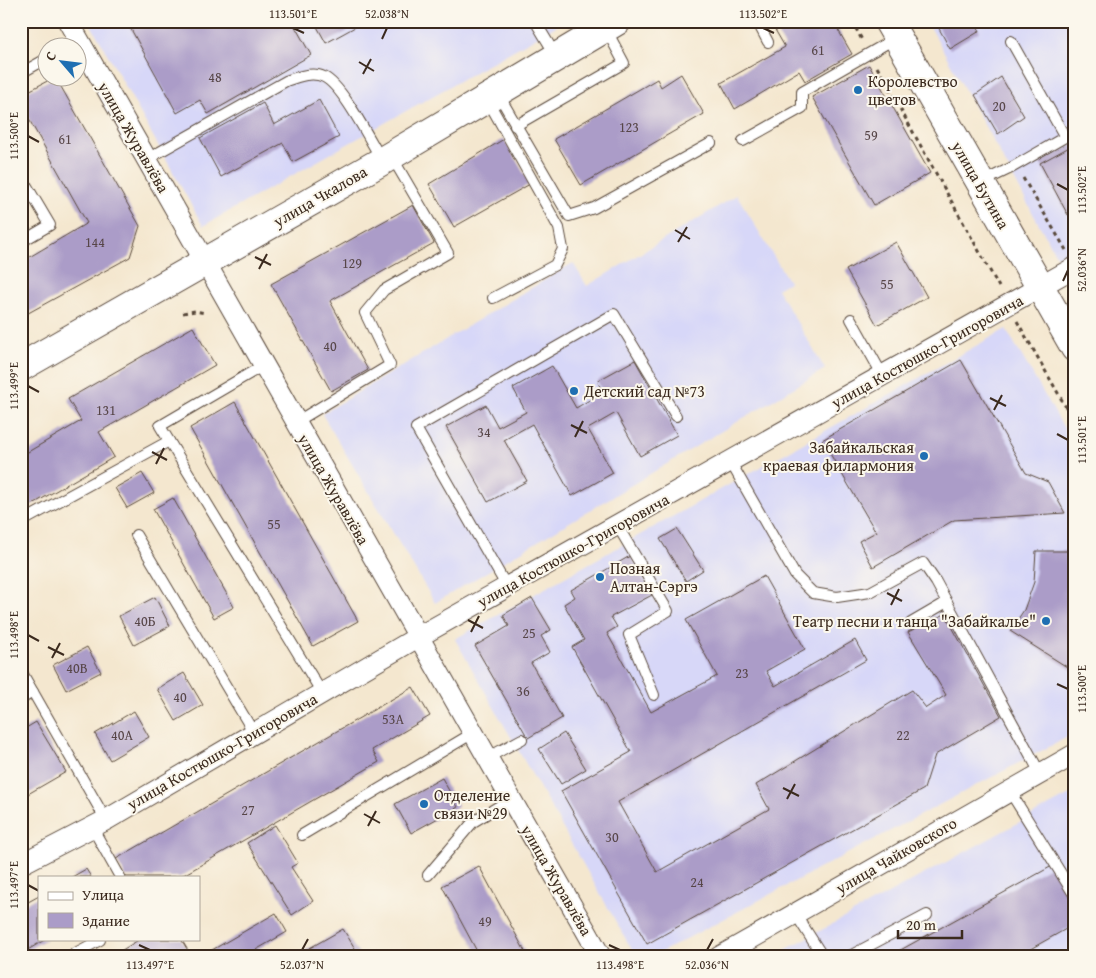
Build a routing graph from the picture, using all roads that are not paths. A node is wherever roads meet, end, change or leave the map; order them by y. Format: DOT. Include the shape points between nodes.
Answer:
graph roads {
  1 [pos="535,21"];
  2 [pos="757,21"];
  3 [pos="611,25"];
  4 [pos="892,29"];
  5 [pos="72,31"];
  6 [pos="768,42"];
  7 [pos="1011,42"];
  8 [pos="556,57"];
  9 [pos="38,64"];
  10 [pos="21,74"];
  11 [pos="491,95"];
  12 [pos="515,126"];
  13 [pos="743,141"];
  14 [pos="711,143"];
  15 [pos="386,158"];
  16 [pos="147,160"];
  17 [pos="21,176"];
  18 [pos="980,183"];
  19 [pos="21,242"];
  20 [pos="205,262"];
  21 [pos="1072,262"];
  22 [pos="1040,288"];
  23 [pos="493,298"];
  24 [pos="851,319"];
  25 [pos="1075,348"];
  26 [pos="264,365"];
  27 [pos="21,367"];
  28 [pos="882,376"];
  29 [pos="676,416"];
  30 [pos="296,422"];
  31 [pos="169,441"];
  32 [pos="730,461"];
  33 [pos="21,522"];
  34 [pos="617,525"];
  35 [pos="136,535"];
  36 [pos="507,587"];
  37 [pos="947,602"];
  38 [pos="911,623"];
  39 [pos="418,636"];
  40 [pos="21,671"];
  41 [pos="33,692"];
  42 [pos="322,693"];
  43 [pos="654,695"];
  44 [pos="21,699"];
  45 [pos="473,732"];
  46 [pos="254,733"];
  47 [pos="522,739"];
  48 [pos="1075,754"];
  49 [pos="487,758"];
  50 [pos="1040,773"];
  51 [pos="1009,790"];
  52 [pos="511,799"];
  53 [pos="99,823"];
  54 [pos="302,836"];
  55 [pos="21,864"];
  56 [pos="428,875"];
  57 [pos="120,876"];
  58 [pos="1075,896"];
  59 [pos="795,913"];
  60 [pos="927,914"];
  61 [pos="100,940"];
  62 [pos="68,957"];
  63 [pos="601,957"];
  64 [pos="719,957"];
  65 [pos="823,957"];
  66 [pos="848,957"];
  1 -- 8 [label="lane"];
  2 -- 6 [label="lane"];
  3 -- 8 [label="main road, улица Чкалова"];
  3 -- 12 [label="lane" via="624,63"];
  4 -- 13 [label="lane" via="870,53 802,92 802,108"];
  4 -- 18 [label="main road, улица Бутина"];
  5 -- 16 [label="street, улица Журавлёва"];
  7 -- 18 [label="lane" via="1065,137"];
  8 -- 11 [label="main road, улица Чкалова"];
  9 -- 10 [label="lane"];
  11 -- 12 [label="lane"];
  11 -- 15 [label="main road, улица Чкалова"];
  11 -- 23 [label="lane" via="559,228 563,249 555,265"];
  12 -- 14 [label="lane" via="569,216 594,208"];
  15 -- 16 [label="lane" via="339,90 324,77 309,74 286,81"];
  15 -- 20 [label="main road, улица Чкалова"];
  15 -- 30 [label="lane" via="448,253 384,290 365,313 390,366"];
  16 -- 20 [label="street, улица Журавлёва"];
  17 -- 19 [label="lane" via="50,224"];
  18 -- 22 [label="main road, улица Бутина"];
  20 -- 26 [label="street, улица Журавлёва"];
  20 -- 27 [label="main road, улица Чкалова"];
  21 -- 22 [label="street, улица Костюшко-Григоровича"];
  22 -- 25 [label="main road, улица Бутина"];
  22 -- 28 [label="street, улица Костюшко-Григоровича"];
  24 -- 28 [label="lane"];
  26 -- 30 [label="street, улица Журавлёва"];
  26 -- 31 [label="lane" via="160,426"];
  28 -- 32 [label="street, улица Костюшко-Григоровича"];
  29 -- 36 [label="lane" via="614,314 416,428"];
  30 -- 39 [label="street, улица Журавлёва"];
  31 -- 33 [label="lane"];
  31 -- 42 [label="lane"];
  32 -- 34 [label="street, улица Костюшко-Григоровича"];
  32 -- 37 [label="lane" via="795,575 813,593 836,597 870,592 923,563"];
  34 -- 36 [label="street, улица Костюшко-Григоровича"];
  34 -- 43 [label="lane" via="668,611 630,635"];
  35 -- 46 [label="lane"];
  36 -- 39 [label="street, улица Костюшко-Григоровича"];
  37 -- 38 [label="lane"];
  37 -- 50 [label="lane"];
  39 -- 42 [label="street, улица Костюшко-Григоровича"];
  39 -- 45 [label="street, улица Журавлёва"];
  40 -- 41 [label="lane"];
  41 -- 44 [label="lane"];
  41 -- 53 [label="lane"];
  42 -- 46 [label="street, улица Костюшко-Григоровича"];
  45 -- 49 [label="street, улица Журавлёва"];
  45 -- 54 [label="lane"];
  46 -- 53 [label="street, улица Костюшко-Григоровича"];
  47 -- 49 [label="lane"];
  48 -- 50 [label="street, улица Чайковского"];
  49 -- 52 [label="street, улица Журавлёва"];
  50 -- 51 [label="street, улица Чайковского"];
  51 -- 58 [label="lane"];
  51 -- 59 [label="street, улица Чайковского"];
  52 -- 56 [label="lane" via="473,822"];
  52 -- 63 [label="street, улица Журавлёва"];
  53 -- 55 [label="street, улица Костюшко-Григоровича"];
  53 -- 57 [label="lane"];
  59 -- 64 [label="street, улица Чайковского"];
  59 -- 65 [label="lane"];
  60 -- 66 [label="lane"];
  61 -- 62 [label="lane"];
}
